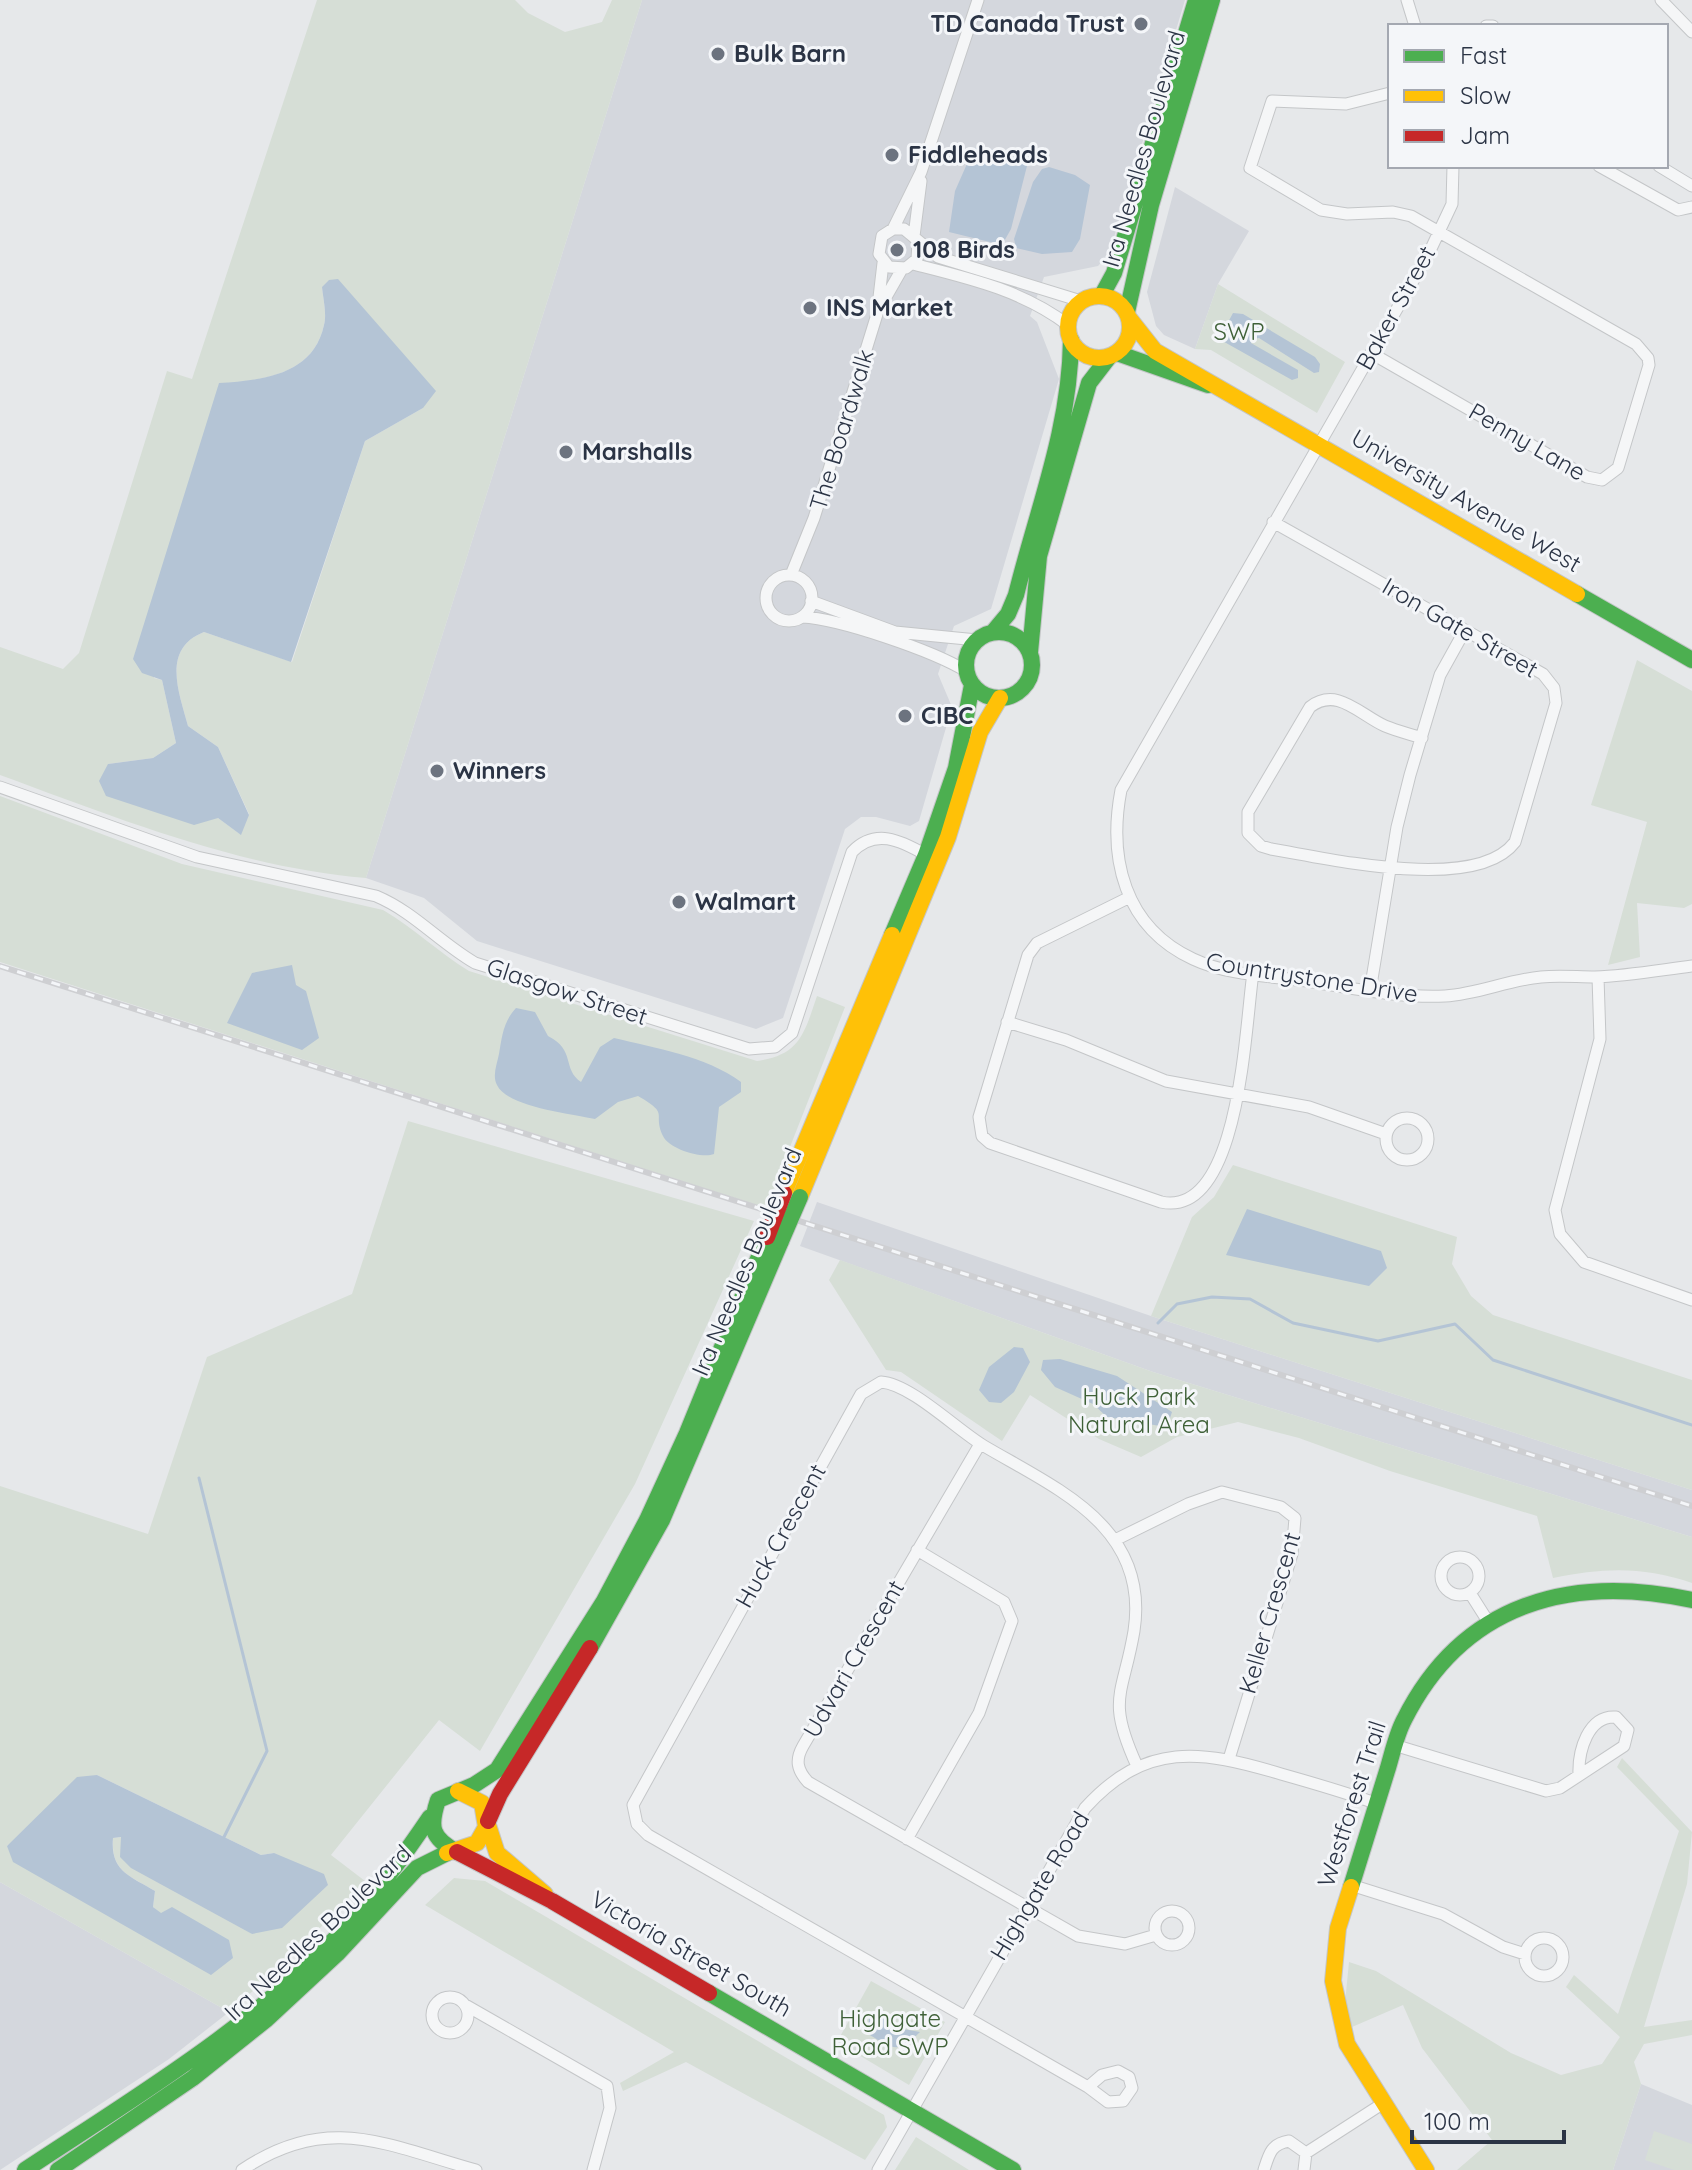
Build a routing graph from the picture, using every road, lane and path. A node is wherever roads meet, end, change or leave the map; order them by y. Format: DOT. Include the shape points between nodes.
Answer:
graph roads {
  1 [pos="978,0"];
  2 [pos="1196,0"];
  3 [pos="1212,0"];
  4 [pos="1407,0"];
  5 [pos="1661,0"];
  6 [pos="1414,24"];
  7 [pos="1692,32"];
  8 [pos="1388,94"];
  9 [pos="1453,168"];
  10 [pos="1603,168"];
  11 [pos="1664,168"];
  12 [pos="921,172"];
  13 [pos="1690,179"];
  14 [pos="1692,207"];
  15 [pos="893,229"];
  16 [pos="1438,231"];
  17 [pos="916,239"];
  18 [pos="883,263"];
  19 [pos="908,267"];
  20 [pos="1102,295"];
  21 [pos="1081,301"];
  22 [pos="878,311"];
  23 [pos="1128,315"];
  24 [pos="1069,333"];
  25 [pos="1371,353"];
  26 [pos="1113,355"];
  27 [pos="1213,386"];
  28 [pos="1318,443"];
  29 [pos="1273,522"];
  30 [pos="797,578"];
  31 [pos="811,601"];
  32 [pos="802,617"];
  33 [pos="1465,630"];
  34 [pos="993,632"];
  35 [pos="977,640"];
  36 [pos="1030,652"];
  37 [pos="1692,660"];
  38 [pos="969,678"];
  39 [pos="1000,698"];
  40 [pos="1422,738"];
  41 [pos="0,787"];
  42 [pos="926,855"];
  43 [pos="1390,867"];
  44 [pos="1130,897"];
  45 [pos="1692,966"];
  46 [pos="1253,973"];
  47 [pos="1598,977"];
  48 [pos="1370,991"];
  49 [pos="1007,1022"];
  50 [pos="1235,1096"];
  51 [pos="1386,1134"];
  52 [pos="792,1195"];
  53 [pos="774,1239"];
  54 [pos="1692,1300"];
  55 [pos="980,1444"];
  56 [pos="1115,1540"];
  57 [pos="917,1550"];
  58 [pos="1470,1593"];
  59 [pos="1692,1600"];
  60 [pos="1489,1623"];
  61 [pos="1394,1745"];
  62 [pos="1229,1759"];
  63 [pos="1137,1766"];
  64 [pos="1579,1775"];
  65 [pos="458,1791"];
  66 [pos="1375,1803"];
  67 [pos="430,1817"];
  68 [pos="488,1823"];
  69 [pos="907,1839"];
  70 [pos="457,1849"];
  71 [pos="1351,1885"];
  72 [pos="552,1901"];
  73 [pos="1026,1907"];
  74 [pos="1156,1935"];
  75 [pos="1525,1954"];
  76 [pos="467,2006"];
  77 [pos="964,2016"];
  78 [pos="1088,2087"];
  79 [pos="1382,2104"];
  80 [pos="911,2112"];
  81 [pos="1306,2153"];
  82 [pos="25,2170"];
  83 [pos="58,2170"];
  84 [pos="242,2170"];
  85 [pos="476,2170"];
  86 [pos="593,2170"];
  87 [pos="878,2170"];
  88 [pos="1013,2170"];
  89 [pos="1264,2170"];
  90 [pos="1304,2170"];
  91 [pos="1426,2170"];
  1 -- 12 [label="street"];
  2 -- 20 [label="main road, Ira Needles Boulevard" via="1114,273"];
  3 -- 23 [label="main road, Ira Needles Boulevard" via="1151,205"];
  4 -- 6 [label="street"];
  5 -- 7 [label="street"];
  8 -- 16 [label="street" via="1346,104 1272,101 1250,168 1321,210 1393,212"];
  9 -- 16 [label="street, Baker Street" via="1452,204"];
  10 -- 14 [label="street" via="1678,210"];
  11 -- 13 [label="street"];
  12 -- 15 [label="street"];
  12 -- 17 [label="street"];
  15 -- 17 [label="street" via="904,229"];
  15 -- 18 [label="street" via="879,242"];
  16 -- 25 [label="street, Baker Street"];
  16 -- 25 [label="street, Penny Lane" via="1643,351 1649,365 1618,468 1607,479 1587,477"];
  17 -- 19 [label="street" via="919,255"];
  17 -- 21 [label="street" via="938,257"];
  18 -- 19 [label="street"];
  18 -- 22 [label="street, The Boardwalk"];
  19 -- 22 [label="street, The Boardwalk"];
  19 -- 24 [label="street" via="953,273 1020,296 1046,309"];
  20 -- 21 [label="main road"];
  20 -- 23 [label="main road"];
  21 -- 24 [label="main road" via="1069,316"];
  22 -- 30 [label="street, The Boardwalk"];
  23 -- 26 [label="main road" via="1129,338"];
  23 -- 27 [label="main road, University Avenue West" via="1155,351"];
  24 -- 26 [label="main road" via="1091,357"];
  24 -- 34 [label="main road" via="1070,393 1016,595"];
  25 -- 28 [label="street, Baker Street"];
  26 -- 27 [label="main road, University Avenue West" via="1144,358 1180,379"];
  26 -- 36 [label="main road" via="1089,383 1039,556"];
  27 -- 28 [label="main road, University Avenue West"];
  28 -- 29 [label="street, Countrystone Drive"];
  28 -- 37 [label="main road, University Avenue West"];
  29 -- 33 [label="street, Iron Gate Street"];
  29 -- 44 [label="street, Countrystone Drive" via="1121,790 1115,853"];
  30 -- 31 [label="street"];
  30 -- 32 [label="street" via="772,582 768,607 783,620"];
  31 -- 32 [label="street"];
  31 -- 35 [label="street" via="895,632"];
  32 -- 38 [label="street" via="943,656"];
  33 -- 40 [label="street" via="1440,675"];
  33 -- 43 [label="street, Iron Gate Street" via="1543,674 1554,688 1556,703 1518,833 1497,857 1438,872"];
  34 -- 35 [label="main road"];
  34 -- 36 [label="main road" via="1015,636"];
  35 -- 38 [label="main road" via="967,654"];
  36 -- 39 [label="main road" via="1027,683"];
  38 -- 39 [label="main road" via="980,692"];
  38 -- 42 [label="main road, Ira Needles Boulevard" via="956,768"];
  39 -- 52 [label="main road, Ira Needles Boulevard" via="980,732 948,837"];
  40 -- 43 [label="street"];
  40 -- 43 [label="street" via="1383,725 1337,699 1318,701 1247,817 1248,833 1261,846"];
  41 -- 42 [label="street, Glasgow Street" via="197,857 376,896 399,906 475,963 749,1049 775,1047 792,1033 852,852 864,840 877,837"];
  42 -- 52 [label="main road, Ira Needles Boulevard"];
  43 -- 48 [label="street"];
  44 -- 46 [label="street, Countrystone Drive" via="1156,933 1194,959"];
  44 -- 49 [label="street" via="1037,943 1028,955"];
  45 -- 47 [label="street, Countrystone Drive"];
  46 -- 48 [label="street, Countrystone Drive"];
  46 -- 50 [label="street"];
  47 -- 48 [label="street, Countrystone Drive" via="1538,977 1446,996"];
  47 -- 54 [label="street" via="1600,1039 1555,1210 1560,1234 1584,1262"];
  49 -- 50 [label="street" via="1166,1081"];
  49 -- 50 [label="street" via="979,1117 982,1136 998,1147 1161,1202 1185,1203 1205,1185 1226,1149"];
  50 -- 51 [label="street" via="1309,1107"];
  52 -- 53 [label="main road, Ira Needles Boulevard, bridge"];
  53 -- 65 [label="main road, Ira Needles Boulevard" via="604,1601 497,1770"];
  53 -- 68 [label="main road, Ira Needles Boulevard" via="662,1520 611,1615 500,1794"];
  55 -- 56 [label="street, Huck Crescent" via="1084,1505"];
  55 -- 57 [label="street, Udvari Crescent"];
  55 -- 77 [label="street, Huck Crescent" via="892,1384 874,1384 861,1394 635,1796 632,1811 648,1835"];
  56 -- 62 [label="street, Keller Crescent" via="1222,1492 1281,1507 1295,1518 1292,1554"];
  56 -- 63 [label="street, Huck Crescent" via="1125,1559 1135,1607 1118,1713"];
  57 -- 69 [label="street" via="1004,1602 1012,1621 983,1705"];
  57 -- 69 [label="street, Udvari Crescent" via="797,1762 808,1782"];
  58 -- 60 [label="street"];
  59 -- 60 [label="main road, Westforest Trail" via="1659,1590 1595,1587 1544,1597"];
  60 -- 61 [label="main road, Westforest Trail" via="1430,1678 1414,1699"];
  61 -- 64 [label="street" via="1546,1791"];
  61 -- 66 [label="main road, Westforest Trail"];
  62 -- 63 [label="street, Highgate Road" via="1185,1754"];
  62 -- 66 [label="street, Highgate Road"];
  63 -- 73 [label="street, Highgate Road" via="1102,1789 1085,1808"];
  64 -- 64 [label="street" via="1624,1746 1628,1730 1622,1721 1607,1716 1591,1726"];
  65 -- 67 [label="main road" via="438,1800"];
  65 -- 68 [label="main road" via="479,1799"];
  66 -- 71 [label="main road, Westforest Trail"];
  67 -- 70 [label="main road" via="435,1838"];
  67 -- 82 [label="main road, Ira Needles Boulevard" via="376,1892 271,1997 162,2082"];
  68 -- 70 [label="main road" via="477,1843"];
  68 -- 72 [label="main road, Victoria Street South" via="497,1853"];
  69 -- 73 [label="street, Udvari Crescent"];
  70 -- 72 [label="main road, Victoria Street South"];
  70 -- 83 [label="main road, Ira Needles Boulevard" via="417,1868 267,2019 193,2078"];
  71 -- 75 [label="street" via="1443,1914"];
  71 -- 79 [label="main road, Westforest Trail" via="1334,1953 1335,1992 1347,2044"];
  72 -- 80 [label="main road, Victoria Street South"];
  73 -- 74 [label="street, Udvari Crescent" via="1093,1941 1125,1944"];
  73 -- 77 [label="street, Highgate Road"];
  76 -- 86 [label="street" via="607,2086 610,2108"];
  77 -- 78 [label="street"];
  77 -- 80 [label="street, Highgate Road"];
  79 -- 81 [label="street"];
  79 -- 91 [label="main road, Westforest Trail"];
  80 -- 87 [label="street, Highgate Road"];
  80 -- 88 [label="main road, Victoria Street South"];
  81 -- 89 [label="street" via="1289,2141 1278,2143"];
  81 -- 90 [label="street"];
  84 -- 85 [label="street" via="291,2143 342,2136"];
}
